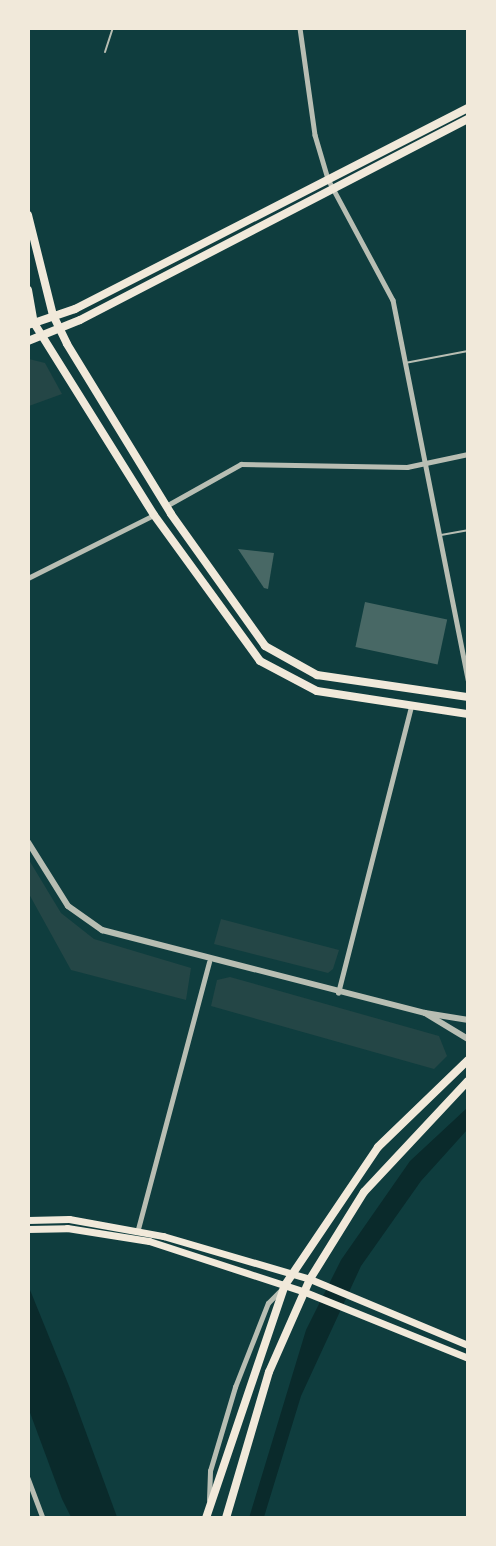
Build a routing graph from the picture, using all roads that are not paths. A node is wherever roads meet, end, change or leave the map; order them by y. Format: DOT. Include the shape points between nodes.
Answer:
graph roads {
  1 [pos="113,28"];
  2 [pos="300,28"];
  3 [pos="105,52"];
  4 [pos="468,108"];
  5 [pos="468,119"];
  6 [pos="328,179"];
  7 [pos="333,188"];
  8 [pos="28,215"];
  9 [pos="28,290"];
  10 [pos="53,315"];
  11 [pos="31,324"];
  12 [pos="59,329"];
  13 [pos="44,335"];
  14 [pos="28,341"];
  15 [pos="468,351"];
  16 [pos="405,363"];
  17 [pos="468,454"];
  18 [pos="424,463"];
  19 [pos="166,506"];
  20 [pos="154,514"];
  21 [pos="468,530"];
  22 [pos="438,536"];
  23 [pos="28,578"];
  24 [pos="468,680"];
  25 [pos="468,698"];
  26 [pos="411,706"];
  27 [pos="468,714"];
  28 [pos="28,842"];
  29 [pos="209,962"];
  30 [pos="338,993"];
  31 [pos="424,1013"];
  32 [pos="468,1020"];
  33 [pos="468,1039"];
  34 [pos="468,1060"];
  35 [pos="468,1081"];
  36 [pos="28,1220"];
  37 [pos="41,1223"];
  38 [pos="28,1229"];
  39 [pos="138,1229"];
  40 [pos="292,1274"];
  41 [pos="309,1279"];
  42 [pos="285,1285"];
  43 [pos="304,1292"];
  44 [pos="468,1345"];
  45 [pos="468,1358"];
  46 [pos="28,1478"];
  47 [pos="43,1518"];
  48 [pos="206,1518"];
  49 [pos="226,1518"];
  1 -- 3 [label="lane"];
  2 -- 6 [label="street" via="315,135"];
  4 -- 6 [label="main road"];
  5 -- 7 [label="main road"];
  6 -- 7 [label="street"];
  6 -- 10 [label="main road" via="75,309"];
  7 -- 12 [label="main road"];
  7 -- 16 [label="street" via="388,282"];
  8 -- 10 [label="main road"];
  9 -- 11 [label="main road"];
  10 -- 11 [label="main road"];
  10 -- 12 [label="main road"];
  11 -- 13 [label="main road"];
  12 -- 13 [label="main road"];
  12 -- 19 [label="main road"];
  13 -- 14 [label="main road"];
  13 -- 20 [label="main road"];
  15 -- 16 [label="lane"];
  16 -- 18 [label="street"];
  17 -- 18 [label="street"];
  18 -- 19 [label="street" via="241,464"];
  18 -- 22 [label="street"];
  19 -- 25 [label="main road" via="249,625 281,659 317,675"];
  20 -- 23 [label="street"];
  20 -- 26 [label="main road" via="266,666 317,691"];
  21 -- 22 [label="lane"];
  22 -- 24 [label="street"];
  26 -- 27 [label="main road"];
  26 -- 30 [label="street"];
  28 -- 29 [label="street" via="68,906 80,916 125,939"];
  29 -- 30 [label="street"];
  29 -- 39 [label="street"];
  30 -- 31 [label="street"];
  31 -- 32 [label="street"];
  31 -- 33 [label="street"];
  34 -- 40 [label="main road" via="378,1146"];
  35 -- 41 [label="main road" via="364,1192"];
  36 -- 37 [label="main road"];
  37 -- 38 [label="main road"];
  37 -- 39 [label="main road"];
  37 -- 42 [label="main road" via="149,1241"];
  39 -- 40 [label="main road"];
  40 -- 41 [label="main road"];
  40 -- 42 [label="main road"];
  41 -- 43 [label="main road"];
  41 -- 44 [label="main road"];
  42 -- 43 [label="main road"];
  42 -- 48 [label="main road"];
  43 -- 45 [label="main road"];
  43 -- 49 [label="main road" via="269,1372"];
  46 -- 47 [label="street"];
}
